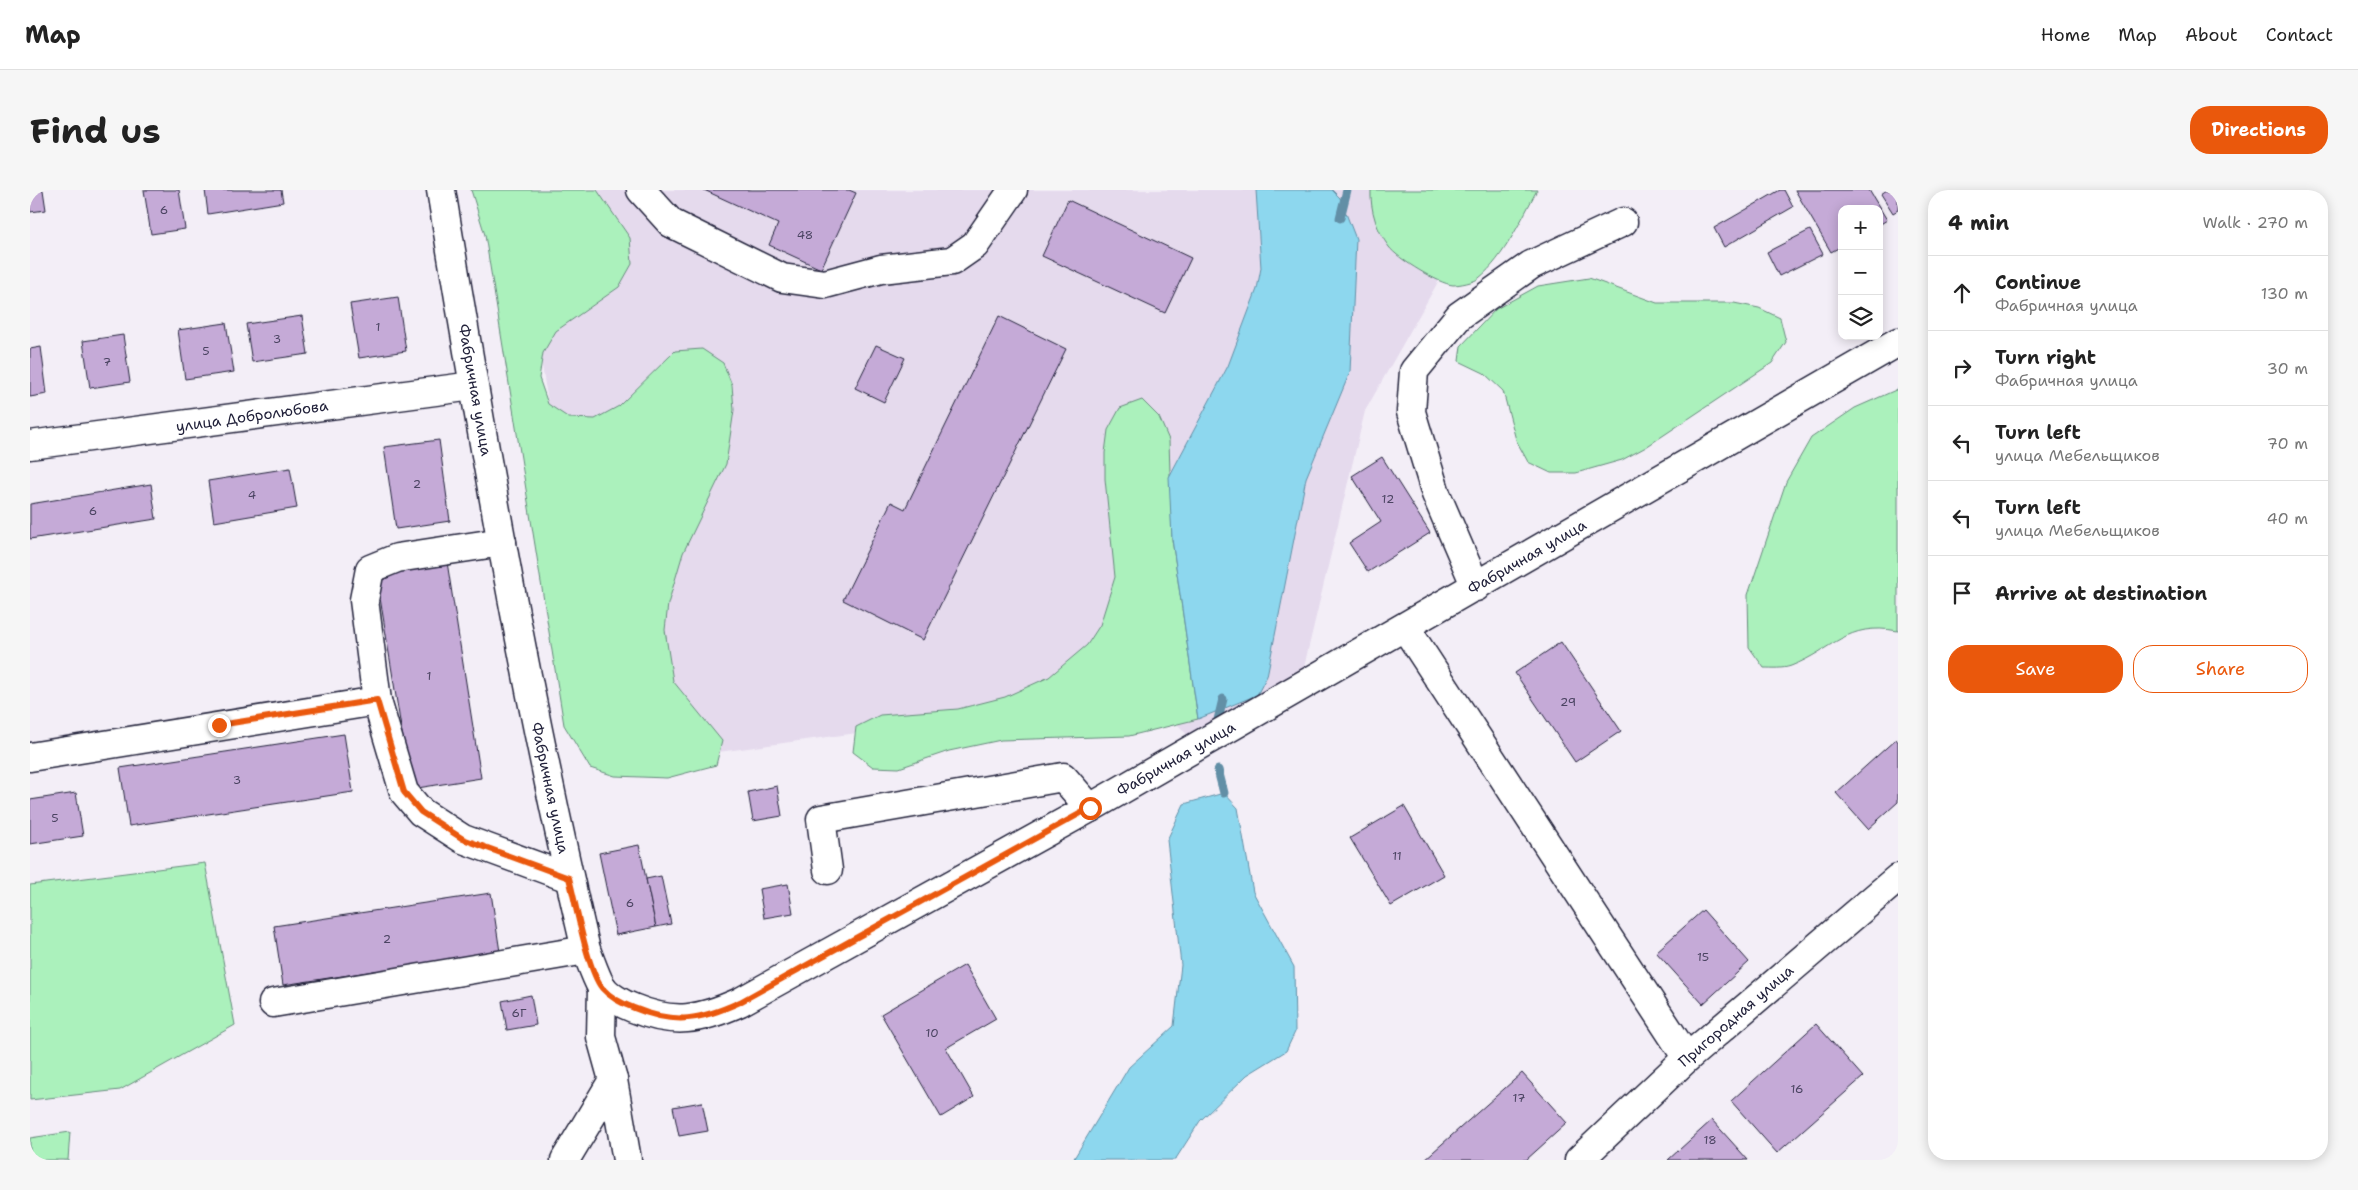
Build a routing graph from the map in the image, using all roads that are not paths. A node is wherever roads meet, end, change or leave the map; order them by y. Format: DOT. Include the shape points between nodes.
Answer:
graph roads {
  1 [pos="441,190"];
  2 [pos="641,190"];
  3 [pos="1013,190"];
  4 [pos="1623,222"];
  5 [pos="1898,342"];
  6 [pos="473,386"];
  7 [pos="30,446"];
  8 [pos="502,542"];
  9 [pos="1476,587"];
  10 [pos="1405,627"];
  11 [pos="377,700"];
  12 [pos="30,757"];
  13 [pos="1090,808"];
  14 [pos="828,870"];
  15 [pos="569,878"];
  16 [pos="1898,878"];
  17 [pos="586,950"];
  18 [pos="602,987"];
  19 [pos="273,1003"];
  20 [pos="1687,1058"];
  21 [pos="613,1080"];
  22 [pos="565,1160"];
  23 [pos="627,1160"];
  24 [pos="1579,1160"];
  1 -- 6 [label="street, Фабричная улица"];
  2 -- 3 [label="street" via="671,223 782,278 825,284 881,269 952,261 975,244"];
  4 -- 9 [label="street" via="1531,265 1459,316 1414,371 1410,412 1436,494"];
  5 -- 9 [label="street, Фабричная улица"];
  6 -- 7 [label="street, улица Добролюбова"];
  6 -- 8 [label="street, Фабричная улица"];
  8 -- 11 [label="street" via="397,558 370,569 364,600"];
  8 -- 15 [label="street, Фабричная улица" via="526,680"];
  9 -- 10 [label="street, Фабричная улица"];
  10 -- 13 [label="street, Фабричная улица"];
  10 -- 20 [label="street"];
  11 -- 12 [label="street"];
  11 -- 15 [label="street" via="404,792 421,812 463,839"];
  13 -- 14 [label="street" via="1063,778 821,819"];
  13 -- 18 [label="street, Фабричная улица" via="749,998 718,1012 695,1018 652,1016 623,1004"];
  15 -- 17 [label="street, Фабричная улица"];
  16 -- 20 [label="street, Пригородная улица"];
  17 -- 18 [label="street, Фабричная улица"];
  17 -- 19 [label="street"];
  18 -- 21 [label="street" via="601,1037"];
  20 -- 24 [label="street, Пригородная улица"];
  21 -- 22 [label="street"];
  21 -- 23 [label="street"];
}
